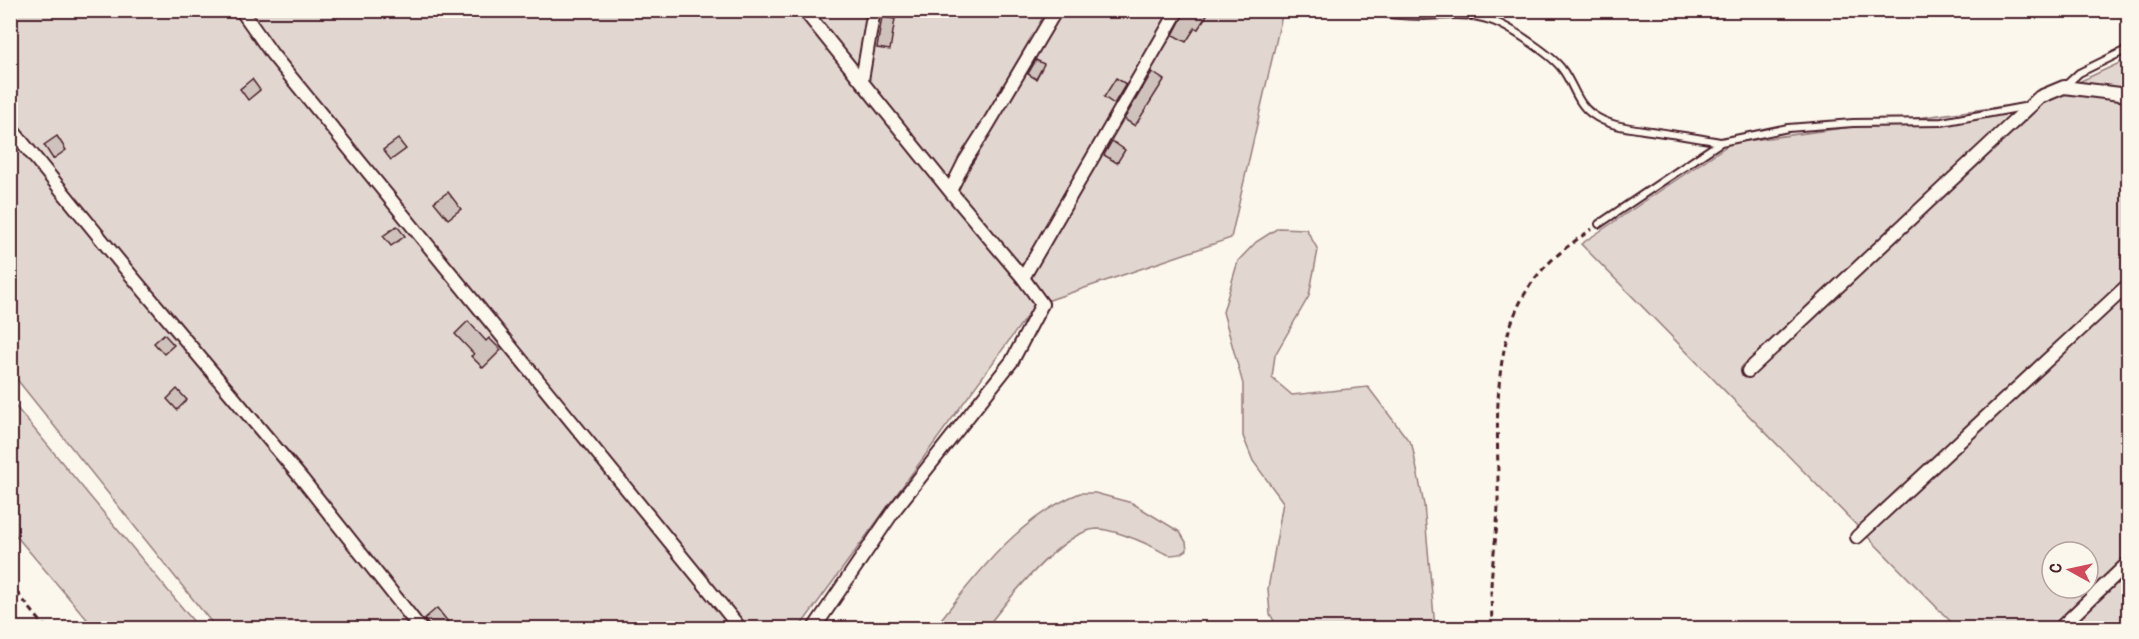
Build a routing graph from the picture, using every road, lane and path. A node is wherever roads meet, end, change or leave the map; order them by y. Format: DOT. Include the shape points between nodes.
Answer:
graph roads {
  1 [pos="241,10"];
  2 [pos="804,10"];
  3 [pos="874,10"];
  4 [pos="1056,10"];
  5 [pos="1178,10"];
  6 [pos="1370,10"];
  7 [pos="2128,49"];
  8 [pos="862,80"];
  9 [pos="2064,87"];
  10 [pos="2128,95"];
  11 [pos="2031,105"];
  12 [pos="10,128"];
  13 [pos="1721,142"];
  14 [pos="950,191"];
  15 [pos="1599,224"];
  16 [pos="1023,278"];
  17 [pos="2128,285"];
  18 [pos="1748,371"];
  19 [pos="1857,537"];
  20 [pos="2128,563"];
  21 [pos="10,584"];
  22 [pos="46,628"];
  23 [pos="420,628"];
  24 [pos="740,628"];
  25 [pos="814,628"];
  26 [pos="1492,628"];
  27 [pos="2060,628"];
  1 -- 24 [label="street" via="272,54"];
  2 -- 8 [label="street"];
  3 -- 8 [label="street"];
  4 -- 14 [label="street"];
  5 -- 16 [label="street"];
  6 -- 13 [label="lane" via="1386,14 1485,17 1548,56 1562,69 1590,113 1603,121"];
  7 -- 9 [label="lane" via="2079,73"];
  8 -- 14 [label="street"];
  9 -- 10 [label="street"];
  9 -- 11 [label="street"];
  11 -- 13 [label="lane" via="1942,122 1788,128"];
  11 -- 18 [label="street"];
  12 -- 23 [label="street" via="302,479"];
  13 -- 15 [label="lane"];
  14 -- 16 [label="street"];
  15 -- 26 [label="path" via="1560,253 1531,284 1514,315 1502,357"];
  16 -- 25 [label="street" via="1042,304 1012,361 895,510"];
  17 -- 19 [label="street"];
  20 -- 27 [label="street"];
  21 -- 22 [label="path"];
}
